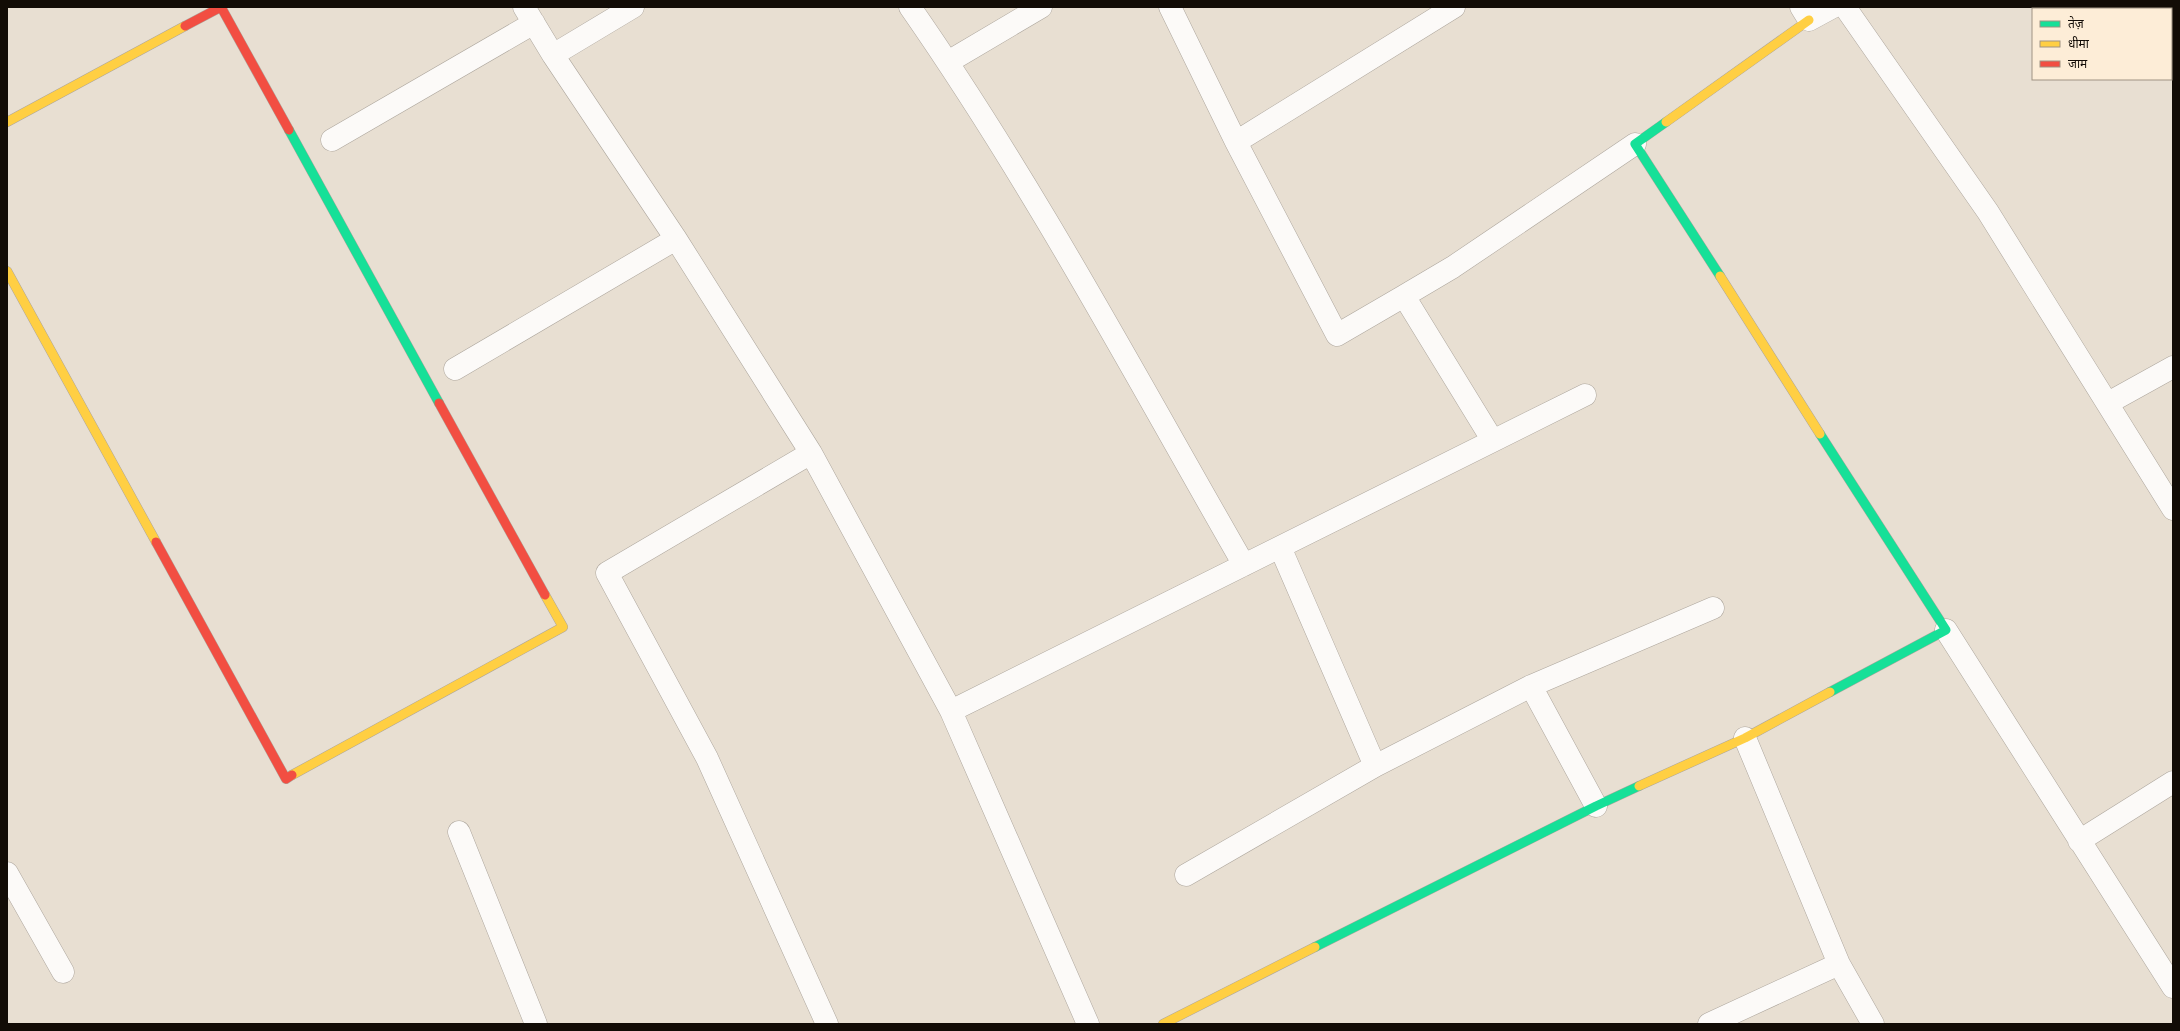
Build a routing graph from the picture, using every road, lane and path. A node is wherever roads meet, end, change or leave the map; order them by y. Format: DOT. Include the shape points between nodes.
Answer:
graph roads {
  1 [pos="633,7"];
  2 [pos="910,7"];
  3 [pos="1041,7"];
  4 [pos="1170,7"];
  5 [pos="1454,7"];
  6 [pos="1833,7"];
  7 [pos="1846,7"];
  8 [pos="1805,14"];
  9 [pos="529,15"];
  10 [pos="553,55"];
  11 [pos="948,62"];
  12 [pos="7,122"];
  13 [pos="332,140"];
  14 [pos="1236,142"];
  15 [pos="1635,144"];
  16 [pos="676,238"];
  17 [pos="7,271"];
  18 [pos="1404,296"];
  19 [pos="2173,367"];
  20 [pos="454,369"];
  21 [pos="1586,395"];
  22 [pos="2108,403"];
  23 [pos="1493,441"];
  24 [pos="812,453"];
  25 [pos="2173,509"];
  26 [pos="1280,547"];
  27 [pos="1244,565"];
  28 [pos="1713,608"];
  29 [pos="1946,630"];
  30 [pos="1531,686"];
  31 [pos="950,711"];
  32 [pos="1745,738"];
  33 [pos="1375,766"];
  34 [pos="2173,782"];
  35 [pos="1596,806"];
  36 [pos="459,832"];
  37 [pos="2079,841"];
  38 [pos="7,873"];
  39 [pos="1186,875"];
  40 [pos="1838,964"];
  41 [pos="63,972"];
  42 [pos="2173,987"];
  43 [pos="536,1024"];
  44 [pos="827,1024"];
  45 [pos="1088,1024"];
  46 [pos="1163,1024"];
  47 [pos="1708,1024"];
  48 [pos="1873,1024"];
  1 -- 10 [label="street"];
  2 -- 11 [label="street"];
  3 -- 11 [label="street"];
  4 -- 14 [label="street"];
  5 -- 14 [label="street"];
  6 -- 8 [label="street"];
  7 -- 22 [label="street" via="1988,212"];
  8 -- 15 [label="street"];
  9 -- 10 [label="street"];
  9 -- 13 [label="street"];
  10 -- 16 [label="street"];
  11 -- 27 [label="street" via="1044,216"];
  12 -- 17 [label="street" via="221,7 563,627 286,778"];
  14 -- 18 [label="street" via="1337,335"];
  15 -- 18 [label="street" via="1452,267"];
  15 -- 29 [label="street"];
  16 -- 20 [label="street"];
  16 -- 24 [label="street"];
  18 -- 23 [label="street"];
  19 -- 22 [label="street"];
  21 -- 23 [label="street"];
  22 -- 25 [label="street"];
  23 -- 26 [label="street"];
  24 -- 31 [label="street"];
  24 -- 44 [label="street" via="607,573 707,758"];
  26 -- 27 [label="street"];
  26 -- 33 [label="street"];
  27 -- 31 [label="street"];
  28 -- 30 [label="street"];
  29 -- 32 [label="street"];
  29 -- 37 [label="street"];
  30 -- 33 [label="street"];
  30 -- 35 [label="street"];
  31 -- 45 [label="street"];
  32 -- 35 [label="street"];
  32 -- 40 [label="street"];
  33 -- 39 [label="street"];
  34 -- 37 [label="street"];
  35 -- 46 [label="street"];
  36 -- 43 [label="street"];
  37 -- 42 [label="street"];
  38 -- 41 [label="street"];
  40 -- 47 [label="street"];
  40 -- 48 [label="street"];
}
